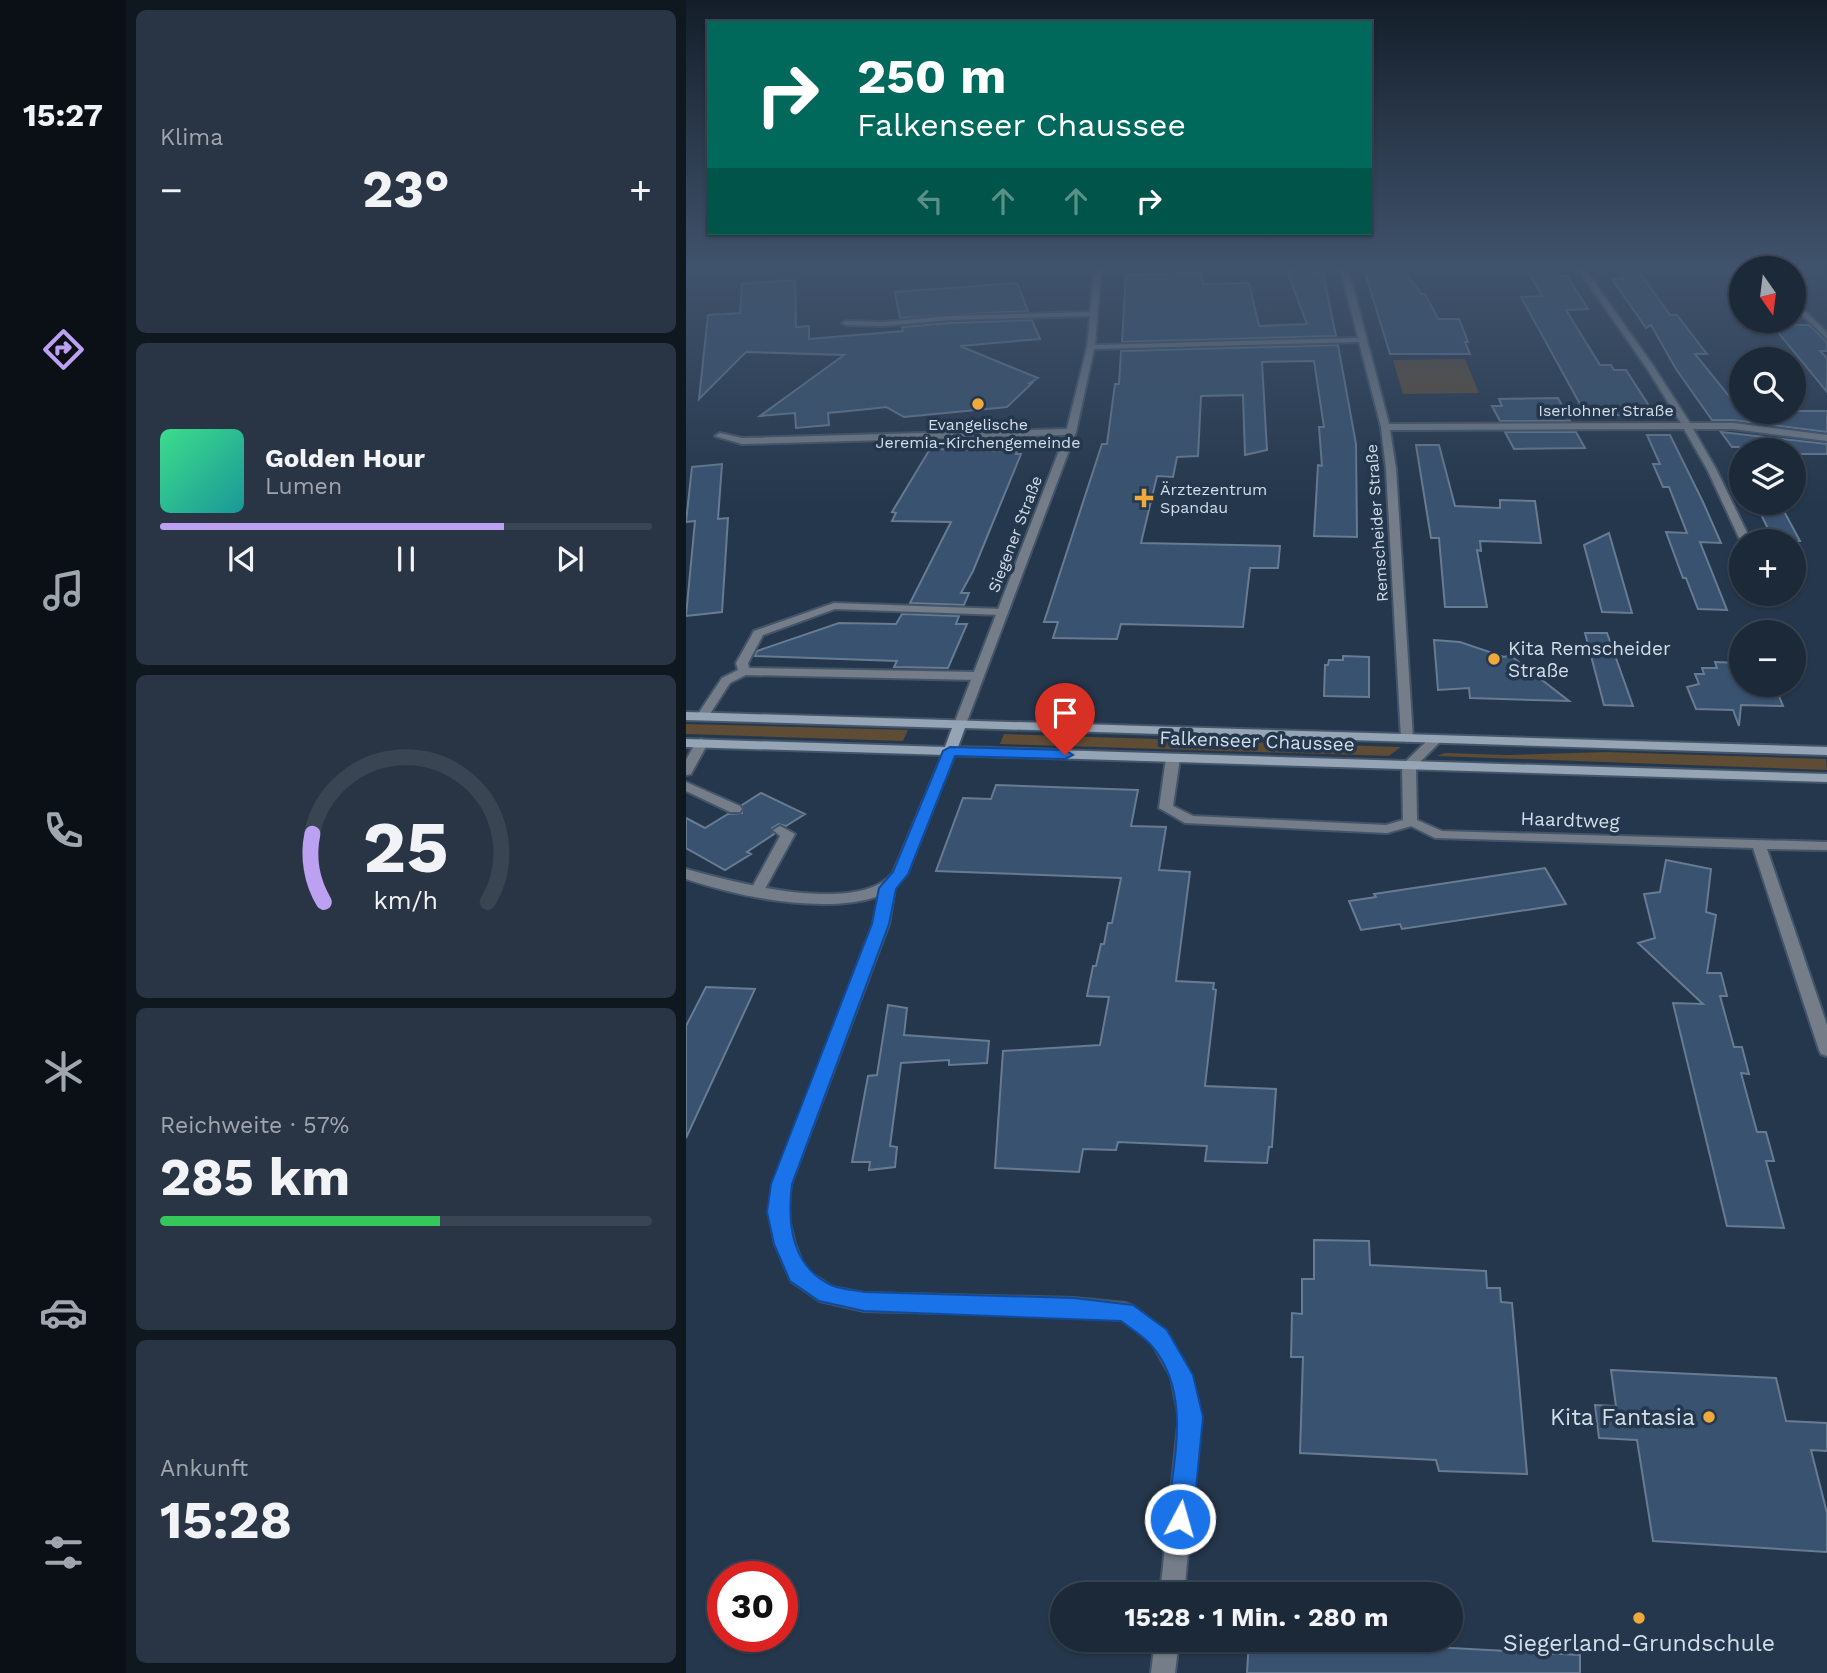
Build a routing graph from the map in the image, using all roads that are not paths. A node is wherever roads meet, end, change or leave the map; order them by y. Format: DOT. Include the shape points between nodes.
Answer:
graph roads {
  1 [pos="1091,347"];
  2 [pos="1365,347"];
  3 [pos="1639,347"];
  4 [pos="1688,426"];
  5 [pos="1385,427"];
  6 [pos="1071,432"];
  7 [pos="720,436"];
  8 [pos="1827,438"];
  9 [pos="1741,529"];
  10 [pos="1002,612"];
  11 [pos="744,671"];
  12 [pos="978,676"];
  13 [pos="686,716"];
  14 [pos="702,717"];
  15 [pos="960,724"];
  16 [pos="1406,738"];
  17 [pos="1437,739"];
  18 [pos="686,743"];
  19 [pos="702,743"];
  20 [pos="950,751"];
  21 [pos="1827,751"];
  22 [pos="1173,758"];
  23 [pos="1409,765"];
  24 [pos="686,771"];
  25 [pos="1827,778"];
  26 [pos="686,786"];
  27 [pos="736,809"];
  28 [pos="1410,822"];
  29 [pos="779,830"];
  30 [pos="1759,845"];
  31 [pos="1827,846"];
  32 [pos="686,874"];
  33 [pos="888,888"];
  34 [pos="756,893"];
  35 [pos="1827,1049"];
  36 [pos="1173,1582"];
  37 [pos="1166,1652"];
  38 [pos="1163,1673"];
  1 -- 6 [label="street, Siegener Straße"];
  2 -- 5 [label="street, Remscheider Straße"];
  3 -- 4 [label="street"];
  4 -- 5 [label="street, Iserlohner Straße"];
  4 -- 8 [label="street, Iserlohner Straße" via="1756,428"];
  4 -- 9 [label="street"];
  5 -- 16 [label="street, Remscheider Straße"];
  6 -- 7 [label="street" via="742,441"];
  6 -- 10 [label="street, Siegener Straße"];
  10 -- 11 [label="street" via="834,606 758,634 742,663"];
  10 -- 12 [label="street, Siegener Straße"];
  11 -- 12 [label="street"];
  11 -- 14 [label="street" via="726,681"];
  12 -- 15 [label="street, Siegener Straße"];
  13 -- 14 [label="main road, Falkenseer Chaussee"];
  14 -- 15 [label="main road, Falkenseer Chaussee"];
  15 -- 16 [label="main road, Falkenseer Chaussee"];
  15 -- 20 [label="main road"];
  16 -- 17 [label="main road, Falkenseer Chaussee"];
  17 -- 21 [label="main road, Falkenseer Chaussee"];
  17 -- 23 [label="street"];
  18 -- 19 [label="main road, Falkenseer Chaussee"];
  19 -- 20 [label="main road, Falkenseer Chaussee"];
  19 -- 24 [label="street"];
  20 -- 22 [label="main road, Falkenseer Chaussee"];
  20 -- 33 [label="street" via="900,874"];
  22 -- 23 [label="main road, Falkenseer Chaussee"];
  22 -- 28 [label="street" via="1166,808 1189,821 1387,829"];
  23 -- 25 [label="main road, Falkenseer Chaussee"];
  23 -- 28 [label="street"];
  26 -- 27 [label="street"];
  28 -- 30 [label="street, Haardtweg" via="1440,835"];
  29 -- 34 [label="street" via="788,835"];
  30 -- 31 [label="street, Haardtweg"];
  30 -- 35 [label="street"];
  32 -- 34 [label="street"];
  33 -- 34 [label="street" via="855,897"];
  33 -- 36 [label="street" via="881,924 782,1184 778,1212 785,1244 798,1275 827,1294 864,1302 1125,1312 1159,1337 1181,1375 1191,1417"];
  37 -- 38 [label="street"];
}
